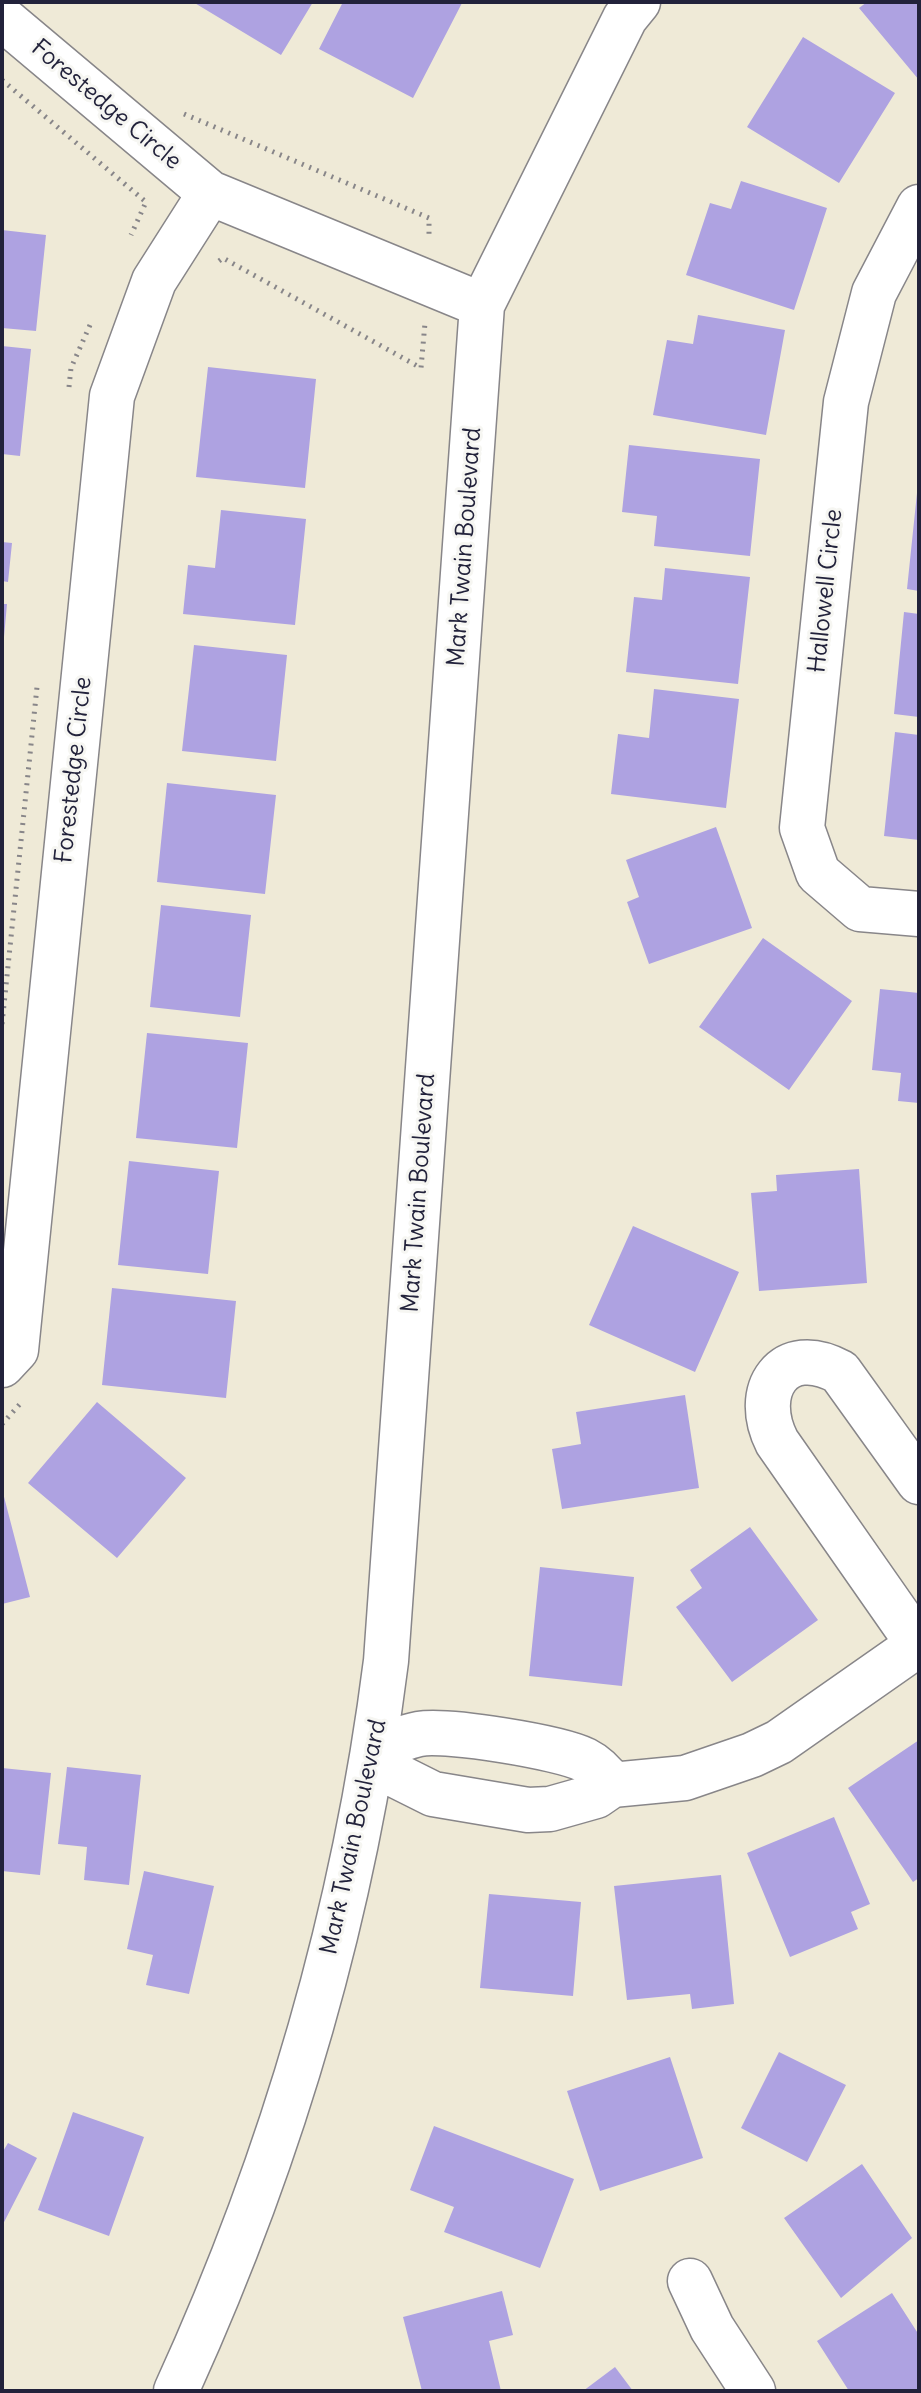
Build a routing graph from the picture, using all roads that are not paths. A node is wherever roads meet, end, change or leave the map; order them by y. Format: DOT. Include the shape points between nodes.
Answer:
graph roads {
  1 [pos="638,2"];
  2 [pos="2,18"];
  3 [pos="210,193"];
  4 [pos="919,207"];
  5 [pos="482,305"];
  6 [pos="919,914"];
  7 [pos="12,1384"];
  8 [pos="919,1482"];
  9 [pos="918,1644"];
  10 [pos="374,1754"];
  11 [pos="612,1785"];
  12 [pos="690,2281"];
  13 [pos="176,2391"];
  14 [pos="753,2391"];
  1 -- 5 [label="street, Mark Twain Boulevard" via="625,18"];
  2 -- 3 [label="street, Forestedge Circle"];
  3 -- 5 [label="street, Forestedge Circle"];
  3 -- 7 [label="street, Forestedge Circle" via="154,281 112,396"];
  4 -- 6 [label="street, Hallowell Circle" via="874,293 846,402 802,828 818,873 860,909"];
  5 -- 10 [label="street, Mark Twain Boulevard" via="387,1645"];
  8 -- 9 [label="street" via="840,1372 807,1363 776,1375 766,1409 777,1442"];
  9 -- 11 [label="street" via="779,1742 752,1755 685,1778"];
  10 -- 11 [label="street" via="396,1741 442,1733 564,1753 593,1766"];
  10 -- 11 [label="street" via="391,1773 433,1794 528,1810 574,1804"];
  10 -- 13 [label="street, Mark Twain Boulevard" via="348,1888 297,2076 248,2221"];
  12 -- 14 [label="street" via="712,2328"];
}
